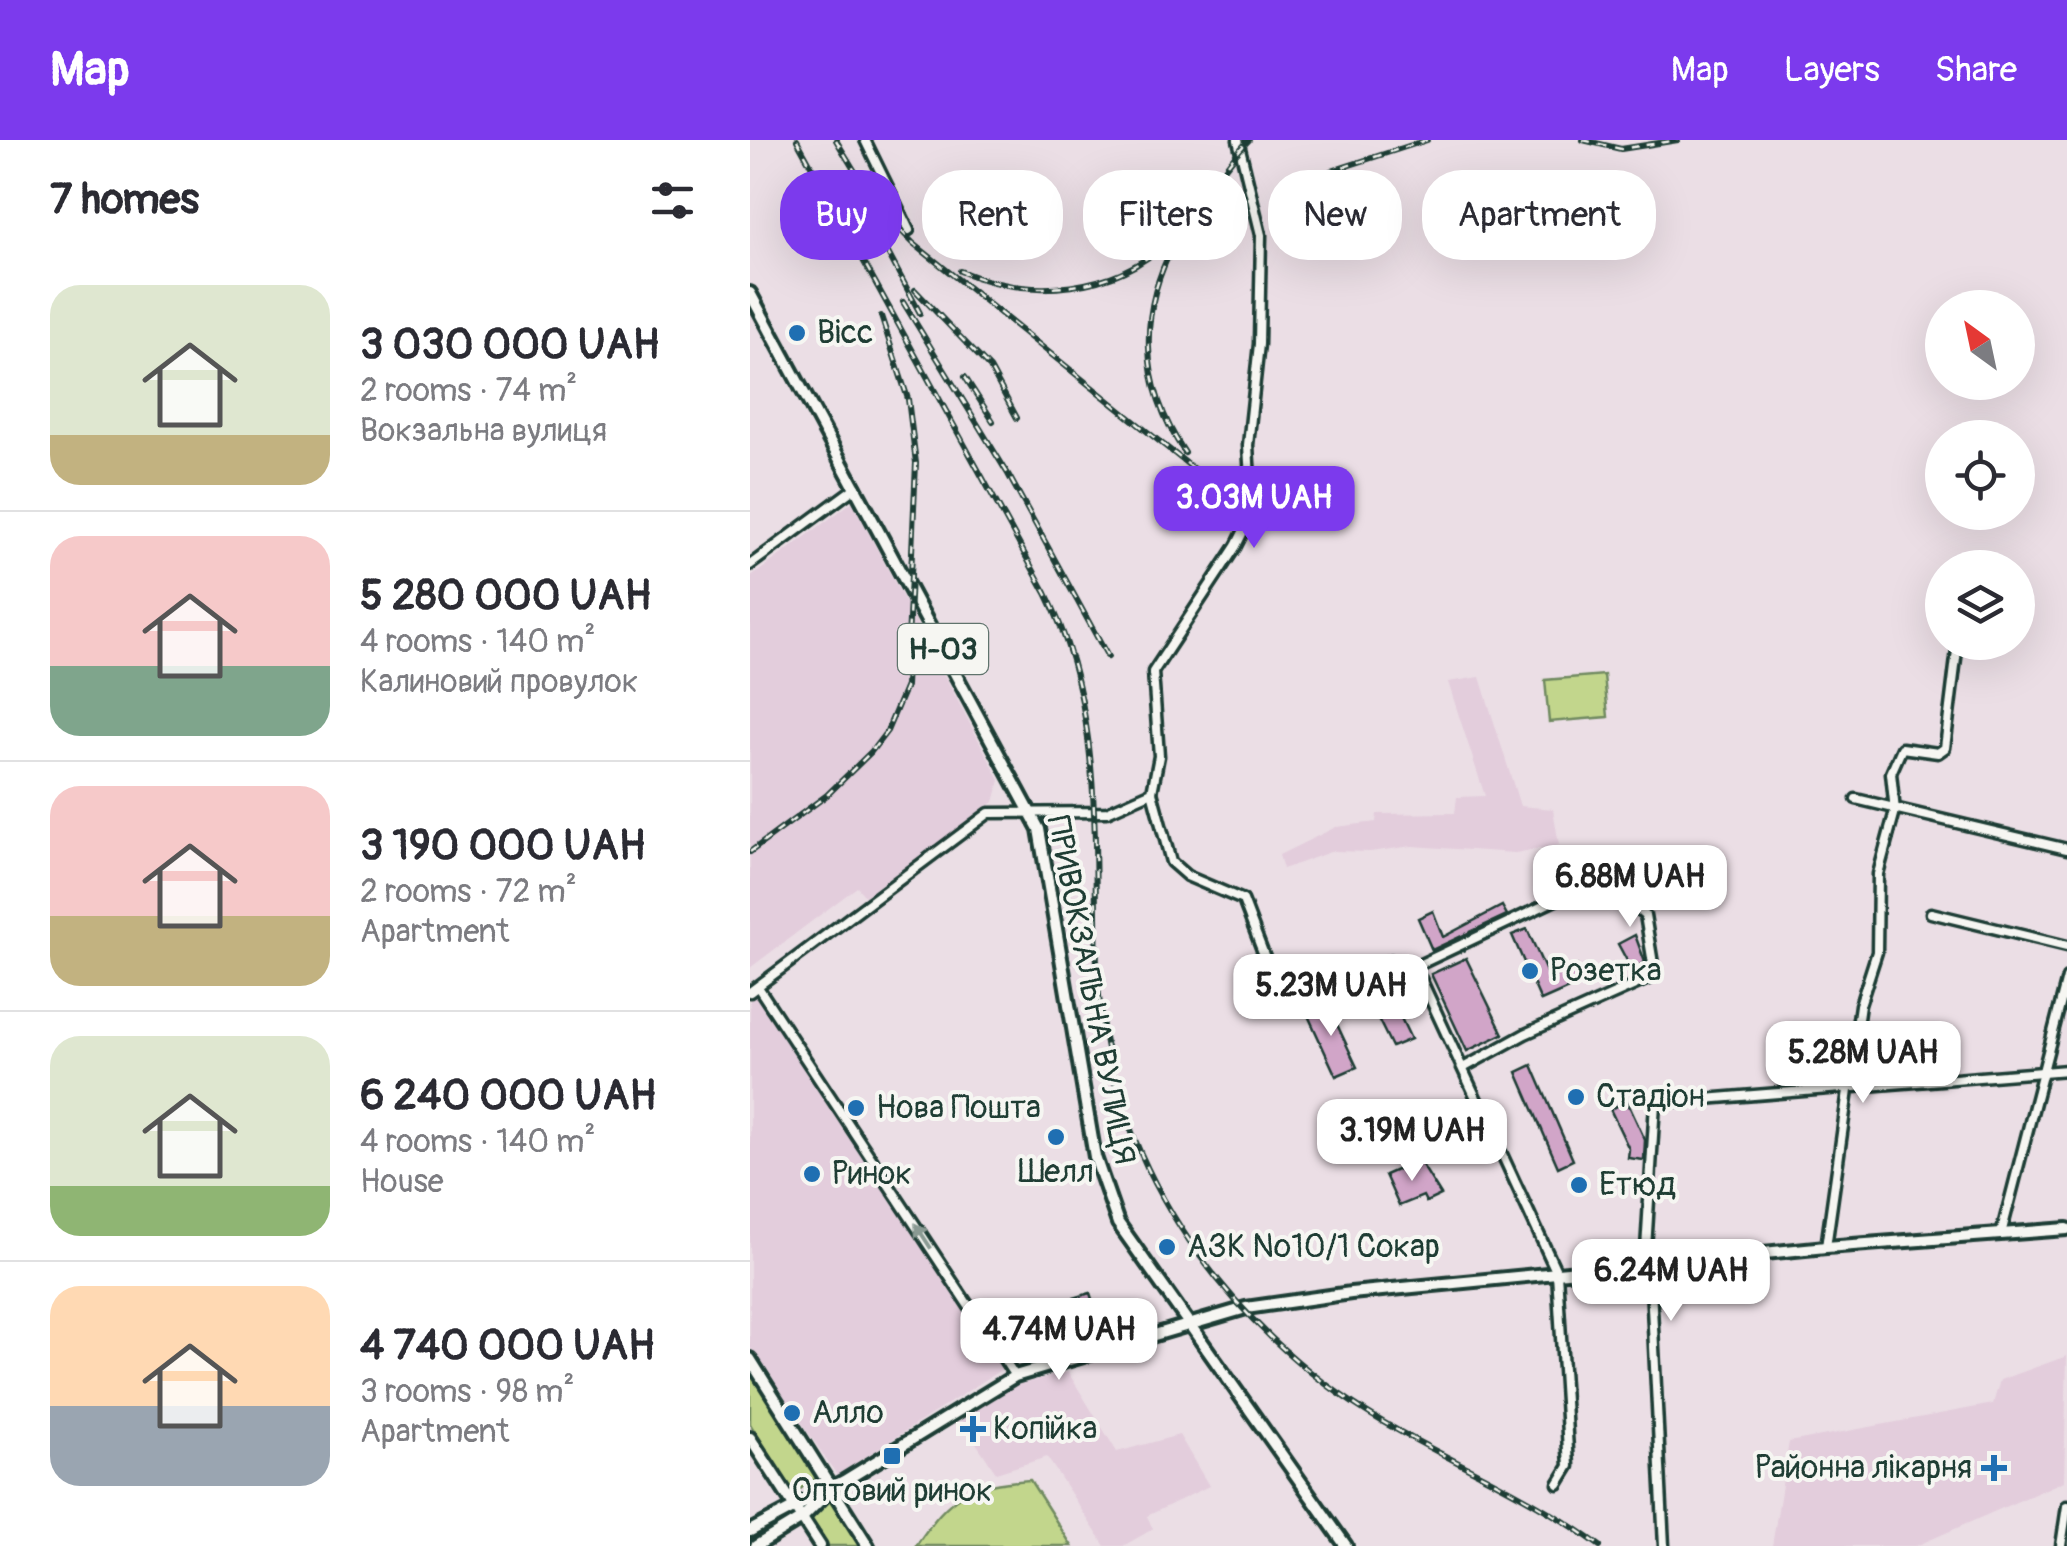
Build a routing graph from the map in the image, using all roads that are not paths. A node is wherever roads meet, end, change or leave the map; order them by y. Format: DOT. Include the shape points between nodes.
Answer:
graph roads {
  1 [pos="864,140"];
  2 [pos="1238,140"];
  3 [pos="909,230"];
  4 [pos="750,293"];
  5 [pos="856,487"];
  6 [pos="750,565"];
  7 [pos="1956,660"];
  8 [pos="1152,792"];
  9 [pos="1856,799"];
  10 [pos="1894,808"];
  11 [pos="1031,811"];
  12 [pos="2067,849"];
  13 [pos="1930,913"];
  14 [pos="2067,946"];
  15 [pos="1412,968"];
  16 [pos="2067,978"];
  17 [pos="754,990"];
  18 [pos="1463,1068"];
  19 [pos="2067,1070"];
  20 [pos="2042,1072"];
  21 [pos="1850,1088"];
  22 [pos="2067,1229"];
  23 [pos="2001,1234"];
  24 [pos="1826,1246"];
  25 [pos="1646,1264"];
  26 [pos="1556,1273"];
  27 [pos="1187,1324"];
  28 [pos="750,1359"];
  29 [pos="1015,1376"];
  30 [pos="750,1438"];
  31 [pos="1558,1484"];
  32 [pos="831,1488"];
  33 [pos="793,1505"];
  34 [pos="2067,1506"];
  35 [pos="802,1518"];
  36 [pos="750,1531"];
  37 [pos="756,1546"];
  38 [pos="820,1546"];
  39 [pos="868,1546"];
  40 [pos="1346,1546"];
  41 [pos="1664,1546"];
  42 [pos="2061,1546"];
  1 -- 3 [label="street"];
  2 -- 8 [label="street" via="1261,236 1248,445 1252,514 1153,672 1159,756"];
  4 -- 5 [label="main road, ПРИВОКЗАЛЬНА ВУЛИЦЯ / Н-03"];
  5 -- 6 [label="street"];
  5 -- 11 [label="main road, ПРИВОКЗАЛЬНА ВУЛИЦЯ / Н-03"];
  7 -- 10 [label="street" via="1946,746 1938,753 1899,750 1890,777"];
  8 -- 11 [label="street" via="1107,812"];
  8 -- 15 [label="street" via="1172,862 1244,900 1283,1005 1301,1005 1391,960"];
  9 -- 10 [label="street"];
  10 -- 12 [label="street"];
  10 -- 21 [label="street" via="1879,866 1878,940 1860,1005"];
  11 -- 17 [label="street" via="989,813"];
  11 -- 27 [label="main road, ПРИВОКЗАЛЬНА ВУЛИЦЯ / Н-03" via="1040,829 1095,1157 1118,1223"];
  13 -- 14 [label="street"];
  15 -- 18 [label="street"];
  15 -- 18 [label="street" via="1581,888 1624,898 1645,915 1655,976"];
  16 -- 20 [label="street"];
  29 -- 17 [label="street, one-way"];
  18 -- 26 [label="street"];
  19 -- 20 [label="street"];
  20 -- 21 [label="street"];
  20 -- 23 [label="street"];
  21 -- 24 [label="street"];
  21 -- 25 [label="street" via="1655,1103"];
  22 -- 23 [label="main road"];
  23 -- 24 [label="main road"];
  24 -- 25 [label="main road"];
  25 -- 26 [label="main road"];
  25 -- 41 [label="street"];
  26 -- 27 [label="main road" via="1351,1292"];
  26 -- 31 [label="street" via="1569,1466"];
  27 -- 29 [label="main road"];
  27 -- 40 [label="main road, Н-03"];
  28 -- 32 [label="main road"];
  29 -- 32 [label="main road"];
  30 -- 33 [label="main road"];
  32 -- 33 [label="main road"];
  32 -- 35 [label="main road"];
  32 -- 39 [label="main road"];
  33 -- 35 [label="main road"];
  33 -- 36 [label="main road"];
  34 -- 42 [label="street"];
  35 -- 37 [label="main road"];
  35 -- 38 [label="main road"];
}
